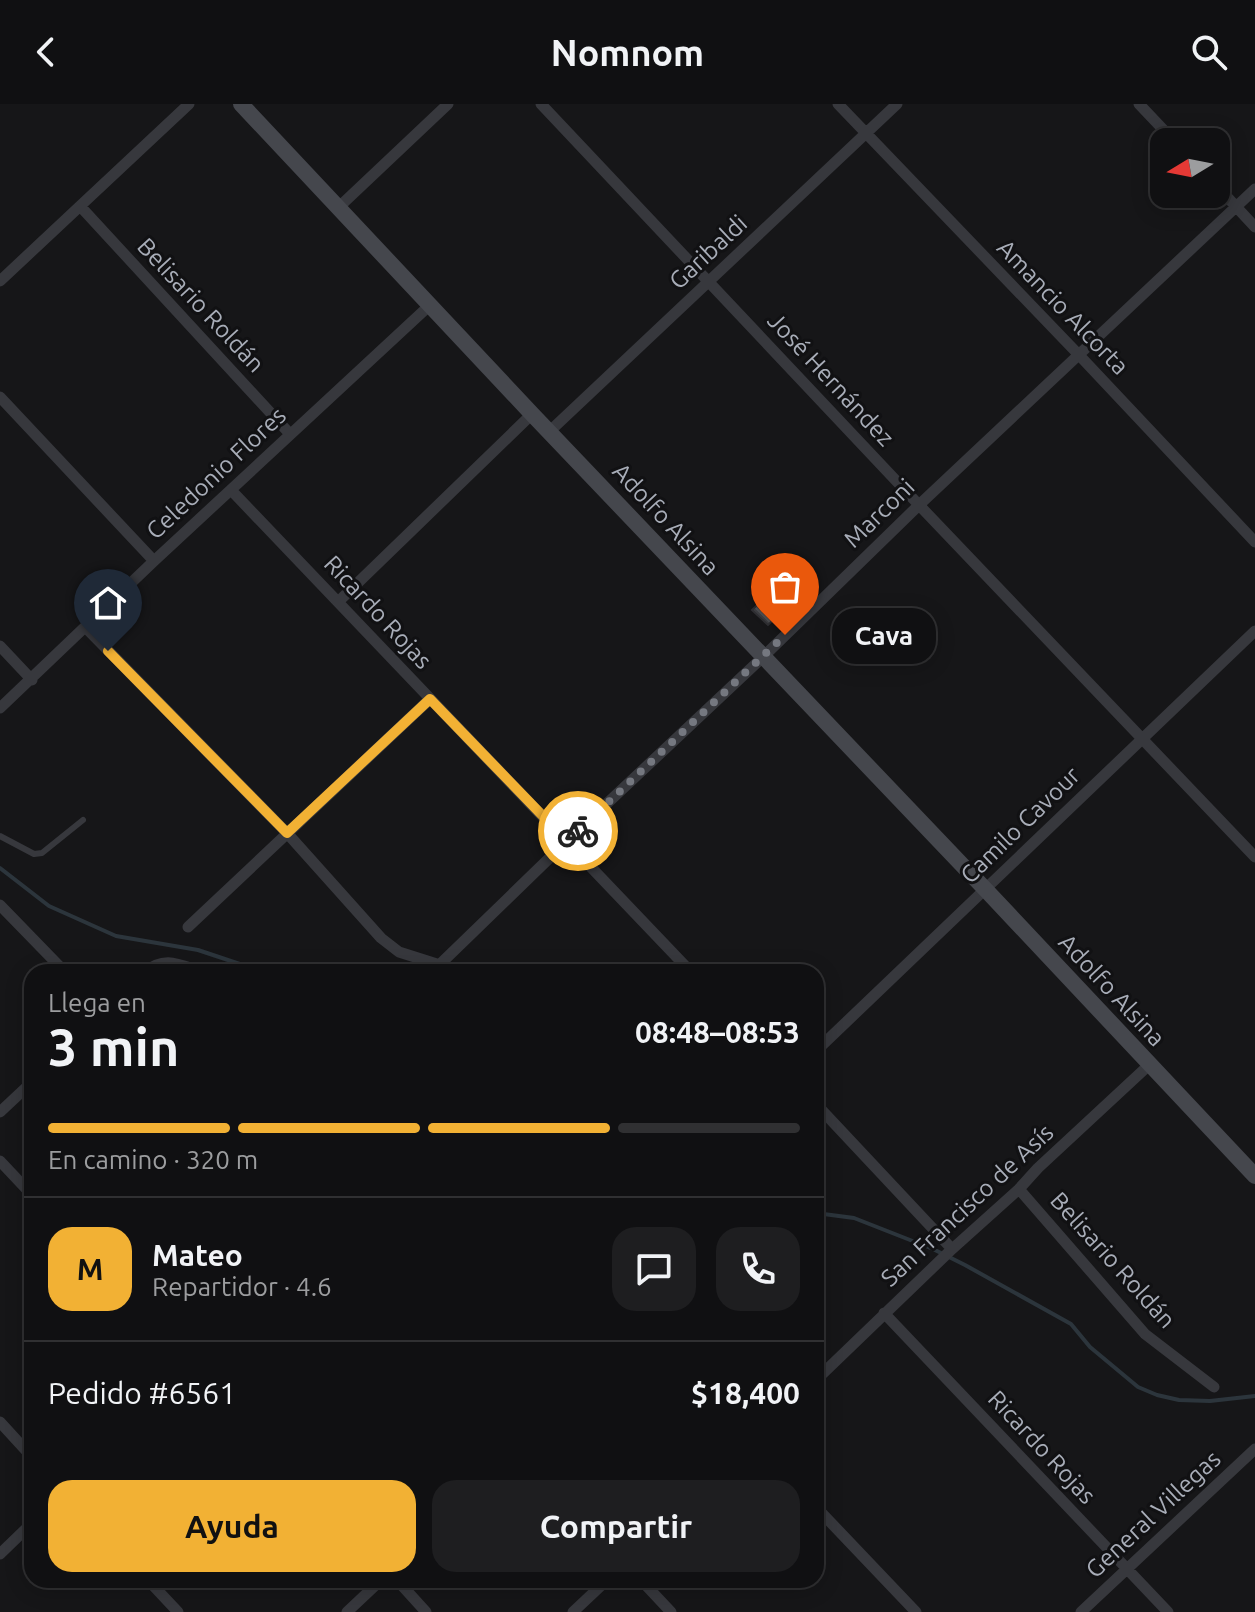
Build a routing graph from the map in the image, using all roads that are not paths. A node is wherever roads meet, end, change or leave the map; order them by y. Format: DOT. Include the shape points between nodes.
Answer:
graph roads {
  1 [pos="189,104"];
  2 [pos="241,104"];
  3 [pos="448,104"];
  4 [pos="541,104"];
  5 [pos="838,104"];
  6 [pos="897,104"];
  7 [pos="1139,104"];
  8 [pos="1162,128"];
  9 [pos="865,134"];
  10 [pos="1255,189"];
  11 [pos="1230,200"];
  12 [pos="80,206"];
  13 [pos="339,207"];
  14 [pos="1237,207"];
  15 [pos="1255,227"];
  16 [pos="2,274"];
  17 [pos="709,281"];
  18 [pos="430,305"];
  19 [pos="1079,355"];
  20 [pos="0,397"];
  21 [pos="532,414"];
  22 [pos="550,431"];
  23 [pos="290,434"];
  24 [pos="231,490"];
  25 [pos="919,505"];
  26 [pos="1255,542"];
  27 [pos="154,561"];
  28 [pos="339,601"];
  29 [pos="86,628"];
  30 [pos="1255,631"];
  31 [pos="0,646"];
  32 [pos="763,657"];
  33 [pos="32,680"];
  34 [pos="430,699"];
  35 [pos="0,708"];
  36 [pos="1142,738"];
  37 [pos="83,820"];
  38 [pos="287,833"];
  39 [pos="0,836"];
  40 [pos="567,841"];
  41 [pos="1255,857"];
  42 [pos="986,890"];
  43 [pos="0,905"];
  44 [pos="188,927"];
  45 [pos="57,964"];
  46 [pos="155,964"];
  47 [pos="177,964"];
  48 [pos="427,964"];
  49 [pos="440,964"];
  50 [pos="683,964"];
  51 [pos="824,1043"];
  52 [pos="1149,1065"];
  53 [pos="24,1090"];
  54 [pos="0,1112"];
  55 [pos="824,1113"];
  56 [pos="0,1161"];
  57 [pos="1254,1171"];
  58 [pos="24,1186"];
  59 [pos="1019,1189"];
  60 [pos="951,1250"];
  61 [pos="884,1313"];
  62 [pos="824,1372"];
  63 [pos="1214,1387"];
  64 [pos="0,1422"];
  65 [pos="24,1448"];
  66 [pos="1255,1449"];
  67 [pos="824,1515"];
  68 [pos="24,1531"];
  69 [pos="0,1554"];
  70 [pos="1126,1568"];
  71 [pos="156,1588"];
  72 [pos="372,1588"];
  73 [pos="404,1588"];
  74 [pos="598,1588"];
  75 [pos="648,1588"];
  76 [pos="178,1612"];
  77 [pos="347,1612"];
  78 [pos="426,1612"];
  79 [pos="573,1612"];
  80 [pos="671,1612"];
  81 [pos="916,1612"];
  82 [pos="1081,1612"];
  83 [pos="1168,1612"];
  1 -- 12 [label="street"];
  2 -- 13 [label="street, Adolfo Alsina"];
  3 -- 13 [label="street"];
  4 -- 17 [label="street, José Hernández"];
  5 -- 9 [label="street, Amancio Alcorta"];
  6 -- 9 [label="street, Garibaldi"];
  7 -- 8 [label="street"];
  9 -- 17 [label="street, Garibaldi"];
  9 -- 19 [label="street, Amancio Alcorta"];
  10 -- 14 [label="street, Marconi"];
  11 -- 14 [label="street"];
  12 -- 16 [label="street"];
  12 -- 23 [label="street, Belisario Roldán"];
  13 -- 18 [label="street, Adolfo Alsina"];
  14 -- 15 [label="street"];
  14 -- 19 [label="street, Marconi"];
  17 -- 22 [label="street, Garibaldi"];
  17 -- 25 [label="street, José Hernández"];
  18 -- 21 [label="street, Adolfo Alsina"];
  18 -- 23 [label="street, Celedonio Flores"];
  19 -- 25 [label="street, Marconi"];
  19 -- 26 [label="street, Amancio Alcorta"];
  20 -- 27 [label="street"];
  21 -- 22 [label="street, Adolfo Alsina"];
  21 -- 28 [label="street"];
  22 -- 32 [label="street, Adolfo Alsina"];
  23 -- 24 [label="street, Celedonio Flores"];
  24 -- 27 [label="street, Celedonio Flores"];
  24 -- 28 [label="street, Ricardo Rojas"];
  25 -- 32 [label="street, Marconi"];
  25 -- 36 [label="street, José Hernández"];
  27 -- 29 [label="street, Celedonio Flores"];
  28 -- 34 [label="street, Ricardo Rojas"];
  29 -- 33 [label="street, Celedonio Flores"];
  29 -- 38 [label="street"];
  30 -- 36 [label="street, Camilo Cavour"];
  31 -- 33 [label="street"];
  32 -- 40 [label="street, Marconi"];
  32 -- 42 [label="street, Adolfo Alsina"];
  33 -- 35 [label="street, Celedonio Flores"];
  34 -- 38 [label="street"];
  34 -- 40 [label="street, Ricardo Rojas"];
  36 -- 41 [label="street, José Hernández"];
  36 -- 42 [label="street, Camilo Cavour"];
  37 -- 39 [label="lane" via="42,853"];
  38 -- 44 [label="street"];
  38 -- 48 [label="street" via="391,947"];
  40 -- 49 [label="street, Marconi"];
  40 -- 50 [label="street, Ricardo Rojas"];
  42 -- 51 [label="street, Camilo Cavour"];
  42 -- 52 [label="street, Adolfo Alsina"];
  43 -- 45 [label="street"];
  46 -- 47 [label="street"];
  52 -- 57 [label="street, Adolfo Alsina"];
  52 -- 59 [label="street, San Francisco de Asís"];
  53 -- 54 [label="street"];
  55 -- 60 [label="street"];
  56 -- 58 [label="street"];
  59 -- 60 [label="street, San Francisco de Asís"];
  59 -- 63 [label="street, Belisario Roldán" via="1145,1334"];
  60 -- 61 [label="street, San Francisco de Asís"];
  61 -- 62 [label="street, San Francisco de Asís"];
  61 -- 70 [label="street, Ricardo Rojas"];
  64 -- 65 [label="street"];
  66 -- 70 [label="street, General Villegas"];
  67 -- 81 [label="street"];
  68 -- 69 [label="street"];
  70 -- 82 [label="street, General Villegas"];
  70 -- 83 [label="street, Ricardo Rojas"];
  71 -- 76 [label="street"];
  72 -- 77 [label="street"];
  73 -- 78 [label="street"];
  74 -- 79 [label="street"];
  75 -- 80 [label="street"];
}
